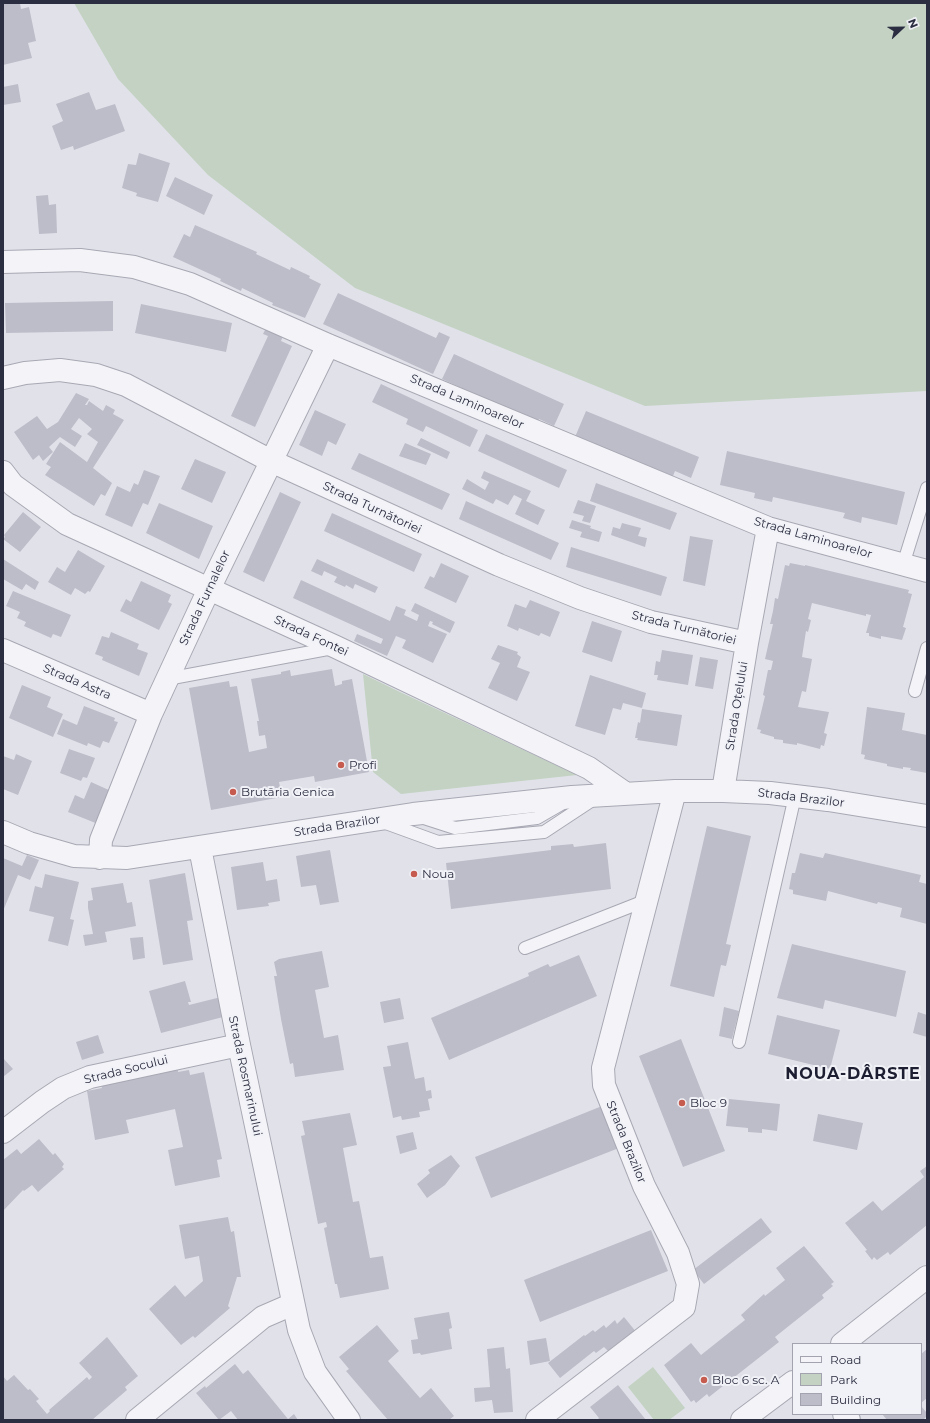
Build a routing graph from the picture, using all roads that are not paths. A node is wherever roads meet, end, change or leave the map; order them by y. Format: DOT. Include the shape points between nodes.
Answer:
graph roads {
  1 [pos="3,262"];
  2 [pos="328,345"];
  3 [pos="3,378"];
  4 [pos="271,461"];
  5 [pos="3,472"];
  6 [pos="927,488"];
  7 [pos="768,528"];
  8 [pos="903,565"];
  9 [pos="927,571"];
  10 [pos="210,589"];
  11 [pos="747,643"];
  12 [pos="336,647"];
  13 [pos="927,648"];
  14 [pos="3,650"];
  15 [pos="166,680"];
  16 [pos="915,691"];
  17 [pos="151,714"];
  18 [pos="675,791"];
  19 [pos="723,791"];
  20 [pos="625,793"];
  21 [pos="601,795"];
  22 [pos="795,796"];
  23 [pos="927,816"];
  24 [pos="376,820"];
  25 [pos="3,832"];
  26 [pos="200,848"];
  27 [pos="100,858"];
  28 [pos="647,900"];
  29 [pos="525,948"];
  30 [pos="739,1042"];
  31 [pos="239,1045"];
  32 [pos="3,1132"];
  33 [pos="927,1277"];
  34 [pos="293,1304"];
  35 [pos="843,1343"];
  36 [pos="792,1383"];
  37 [pos="138,1420"];
  38 [pos="349,1420"];
  39 [pos="538,1420"];
  40 [pos="742,1420"];
  1 -- 2 [label="street, Strada Laminoarelor" via="80,260 134,268 190,284"];
  2 -- 4 [label="street, Strada Furnalelor"];
  2 -- 7 [label="street, Strada Laminoarelor"];
  3 -- 4 [label="street, Strada Turnătoriei" via="60,370 96,375 126,386"];
  4 -- 10 [label="street, Strada Furnalelor"];
  4 -- 11 [label="street, Strada Turnătoriei" via="478,556 580,598 651,622"];
  5 -- 10 [label="street, Strada Fontei" via="13,485 67,524"];
  6 -- 8 [label="lane"];
  7 -- 8 [label="street, Strada Laminoarelor"];
  7 -- 11 [label="street, Strada Oțelului"];
  8 -- 9 [label="street, Strada Laminoarelor"];
  10 -- 12 [label="street, Strada Fontei"];
  10 -- 15 [label="street, Strada Furnalelor"];
  11 -- 19 [label="street, Strada Oțelului"];
  12 -- 15 [label="lane"];
  12 -- 20 [label="street, Strada Fontei" via="589,768"];
  13 -- 16 [label="lane"];
  14 -- 17 [label="street, Strada Astra"];
  15 -- 17 [label="street, Strada Furnalelor"];
  17 -- 27 [label="street, Strada Furnalelor" via="101,840"];
  18 -- 19 [label="street, Strada Brazilor"];
  18 -- 20 [label="street, Strada Brazilor"];
  18 -- 28 [label="street, Strada Brazilor"];
  19 -- 22 [label="street, Strada Brazilor"];
  20 -- 21 [label="street, Strada Brazilor"];
  21 -- 24 [label="street, Strada Brazilor"];
  21 -- 24 [label="lane" via="544,832 438,842"];
  22 -- 23 [label="street, Strada Brazilor"];
  22 -- 30 [label="lane"];
  24 -- 26 [label="street, Strada Brazilor"];
  25 -- 27 [label="street, Strada Brazilor" via="54,852"];
  26 -- 27 [label="street, Strada Brazilor" via="133,857"];
  26 -- 31 [label="street, Strada Rosmarinului"];
  28 -- 29 [label="lane"];
  28 -- 39 [label="street, Strada Brazilor" via="603,1068 604,1085 644,1186 678,1253 688,1284 684,1307"];
  31 -- 32 [label="street, Strada Socului" via="90,1077 63,1088"];
  31 -- 34 [label="street, Strada Rosmarinului"];
  33 -- 35 [label="street"];
  34 -- 37 [label="street" via="262,1317"];
  34 -- 38 [label="street, Strada Rosmarinului" via="304,1345 315,1372"];
  36 -- 40 [label="street"];
}
